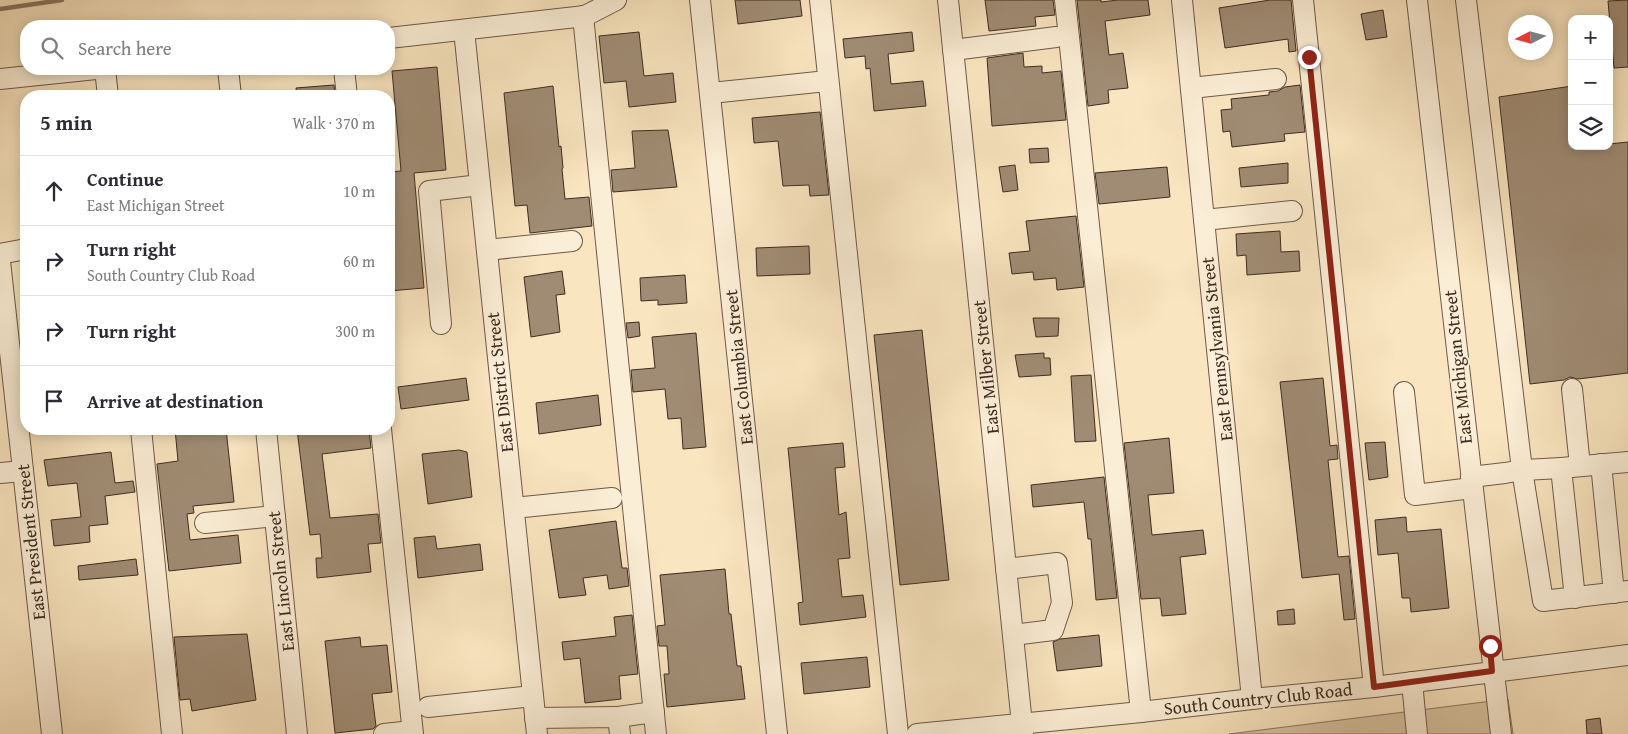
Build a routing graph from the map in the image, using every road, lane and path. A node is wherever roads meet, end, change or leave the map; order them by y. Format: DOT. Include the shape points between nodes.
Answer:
graph roads {
  1 [pos="616,0"];
  2 [pos="700,0"];
  3 [pos="820,0"];
  4 [pos="948,0"];
  5 [pos="1065,0"];
  6 [pos="1182,0"];
  7 [pos="1303,0"];
  8 [pos="1417,0"];
  9 [pos="1466,0"];
  10 [pos="583,16"];
  11 [pos="464,30"];
  12 [pos="395,37"];
  13 [pos="1056,37"];
  14 [pos="953,50"];
  15 [pos="32,75"];
  16 [pos="106,75"];
  17 [pos="229,75"];
  18 [pos="345,75"];
  19 [pos="0,78"];
  20 [pos="1276,79"];
  21 [pos="827,82"];
  22 [pos="1191,88"];
  23 [pos="107,90"];
  24 [pos="230,90"];
  25 [pos="346,90"];
  26 [pos="711,93"];
  27 [pos="480,185"];
  28 [pos="1292,211"];
  29 [pos="1204,220"];
  30 [pos="572,241"];
  31 [pos="20,250"];
  32 [pos="487,250"];
  33 [pos="0,254"];
  34 [pos="0,261"];
  35 [pos="441,324"];
  36 [pos="1572,388"];
  37 [pos="1404,392"];
  38 [pos="142,435"];
  39 [pos="267,435"];
  40 [pos="382,435"];
  41 [pos="1628,462"];
  42 [pos="1601,464"];
  43 [pos="1570,467"];
  44 [pos="1522,470"];
  45 [pos="23,471"];
  46 [pos="0,473"];
  47 [pos="1471,482"];
  48 [pos="612,498"];
  49 [pos="514,508"];
  50 [pos="275,516"];
  51 [pos="205,523"];
  52 [pos="1006,569"];
  53 [pos="1621,592"];
  54 [pos="1575,598"];
  55 [pos="1013,635"];
  56 [pos="1628,655"];
  57 [pos="1492,671"];
  58 [pos="1412,682"];
  59 [pos="1374,687"];
  60 [pos="533,696"];
  61 [pos="1252,699"];
  62 [pos="428,707"];
  63 [pos="654,712"];
  64 [pos="1141,712"];
  65 [pos="619,725"];
  66 [pos="536,726"];
  67 [pos="1023,728"];
  68 [pos="413,733"];
  69 [pos="52,734"];
  70 [pos="172,734"];
  71 [pos="297,734"];
  72 [pos="384,734"];
  73 [pos="656,734"];
  74 [pos="777,734"];
  75 [pos="898,734"];
  76 [pos="917,734"];
  77 [pos="1417,734"];
  78 [pos="1501,734"];
  1 -- 10 [label="street"];
  2 -- 26 [label="street, East Columbia Street"];
  3 -- 21 [label="street"];
  4 -- 14 [label="street, East Milber Street"];
  5 -- 64 [label="street"];
  6 -- 22 [label="street, East Pennsylvania Street"];
  7 -- 59 [label="street"];
  8 -- 47 [label="street, East Michigan Street"];
  9 -- 44 [label="street"];
  10 -- 11 [label="street"];
  10 -- 63 [label="street"];
  11 -- 12 [label="street"];
  11 -- 27 [label="street, East District Street"];
  13 -- 14 [label="street"];
  14 -- 52 [label="street, East Milber Street"];
  15 -- 19 [label="street"];
  16 -- 23 [label="street"];
  17 -- 24 [label="street"];
  18 -- 25 [label="street"];
  20 -- 22 [label="street"];
  21 -- 26 [label="street"];
  21 -- 75 [label="street"];
  22 -- 29 [label="street, East Pennsylvania Street"];
  26 -- 74 [label="street, East Columbia Street"];
  27 -- 32 [label="street, East District Street"];
  27 -- 35 [label="street" via="429,191"];
  28 -- 29 [label="street"];
  29 -- 61 [label="street, East Pennsylvania Street"];
  30 -- 32 [label="street"];
  31 -- 33 [label="street"];
  32 -- 49 [label="street, East District Street"];
  34 -- 45 [label="street, East President Street"];
  36 -- 43 [label="street"];
  37 -- 47 [label="street" via="1415,495"];
  38 -- 70 [label="street"];
  39 -- 50 [label="street, East Lincoln Street"];
  40 -- 68 [label="street"];
  41 -- 42 [label="street"];
  42 -- 43 [label="street"];
  42 -- 53 [label="street"];
  43 -- 44 [label="street"];
  43 -- 54 [label="street"];
  44 -- 47 [label="street"];
  44 -- 54 [label="street" via="1543,602"];
  45 -- 46 [label="street"];
  45 -- 69 [label="street, East President Street"];
  47 -- 57 [label="street, East Michigan Street"];
  48 -- 49 [label="street"];
  49 -- 60 [label="street, East District Street"];
  50 -- 51 [label="street"];
  50 -- 71 [label="street, East Lincoln Street"];
  52 -- 55 [label="street, East Milber Street"];
  52 -- 55 [label="street" via="1057,563 1062,603 1053,630"];
  53 -- 54 [label="street"];
  55 -- 67 [label="street, East Milber Street"];
  56 -- 57 [label="street, South Country Club Road"];
  57 -- 58 [label="street, South Country Club Road"];
  57 -- 78 [label="street, East Michigan Street"];
  58 -- 59 [label="street, South Country Club Road"];
  58 -- 77 [label="street"];
  59 -- 61 [label="street, South Country Club Road"];
  60 -- 62 [label="street"];
  60 -- 66 [label="street, East District Street"];
  61 -- 64 [label="street, South Country Club Road"];
  63 -- 65 [label="street"];
  63 -- 73 [label="street"];
  64 -- 67 [label="street, South Country Club Road"];
  65 -- 66 [label="street"];
  67 -- 76 [label="street, South Country Club Road"];
  68 -- 72 [label="street"];
}
